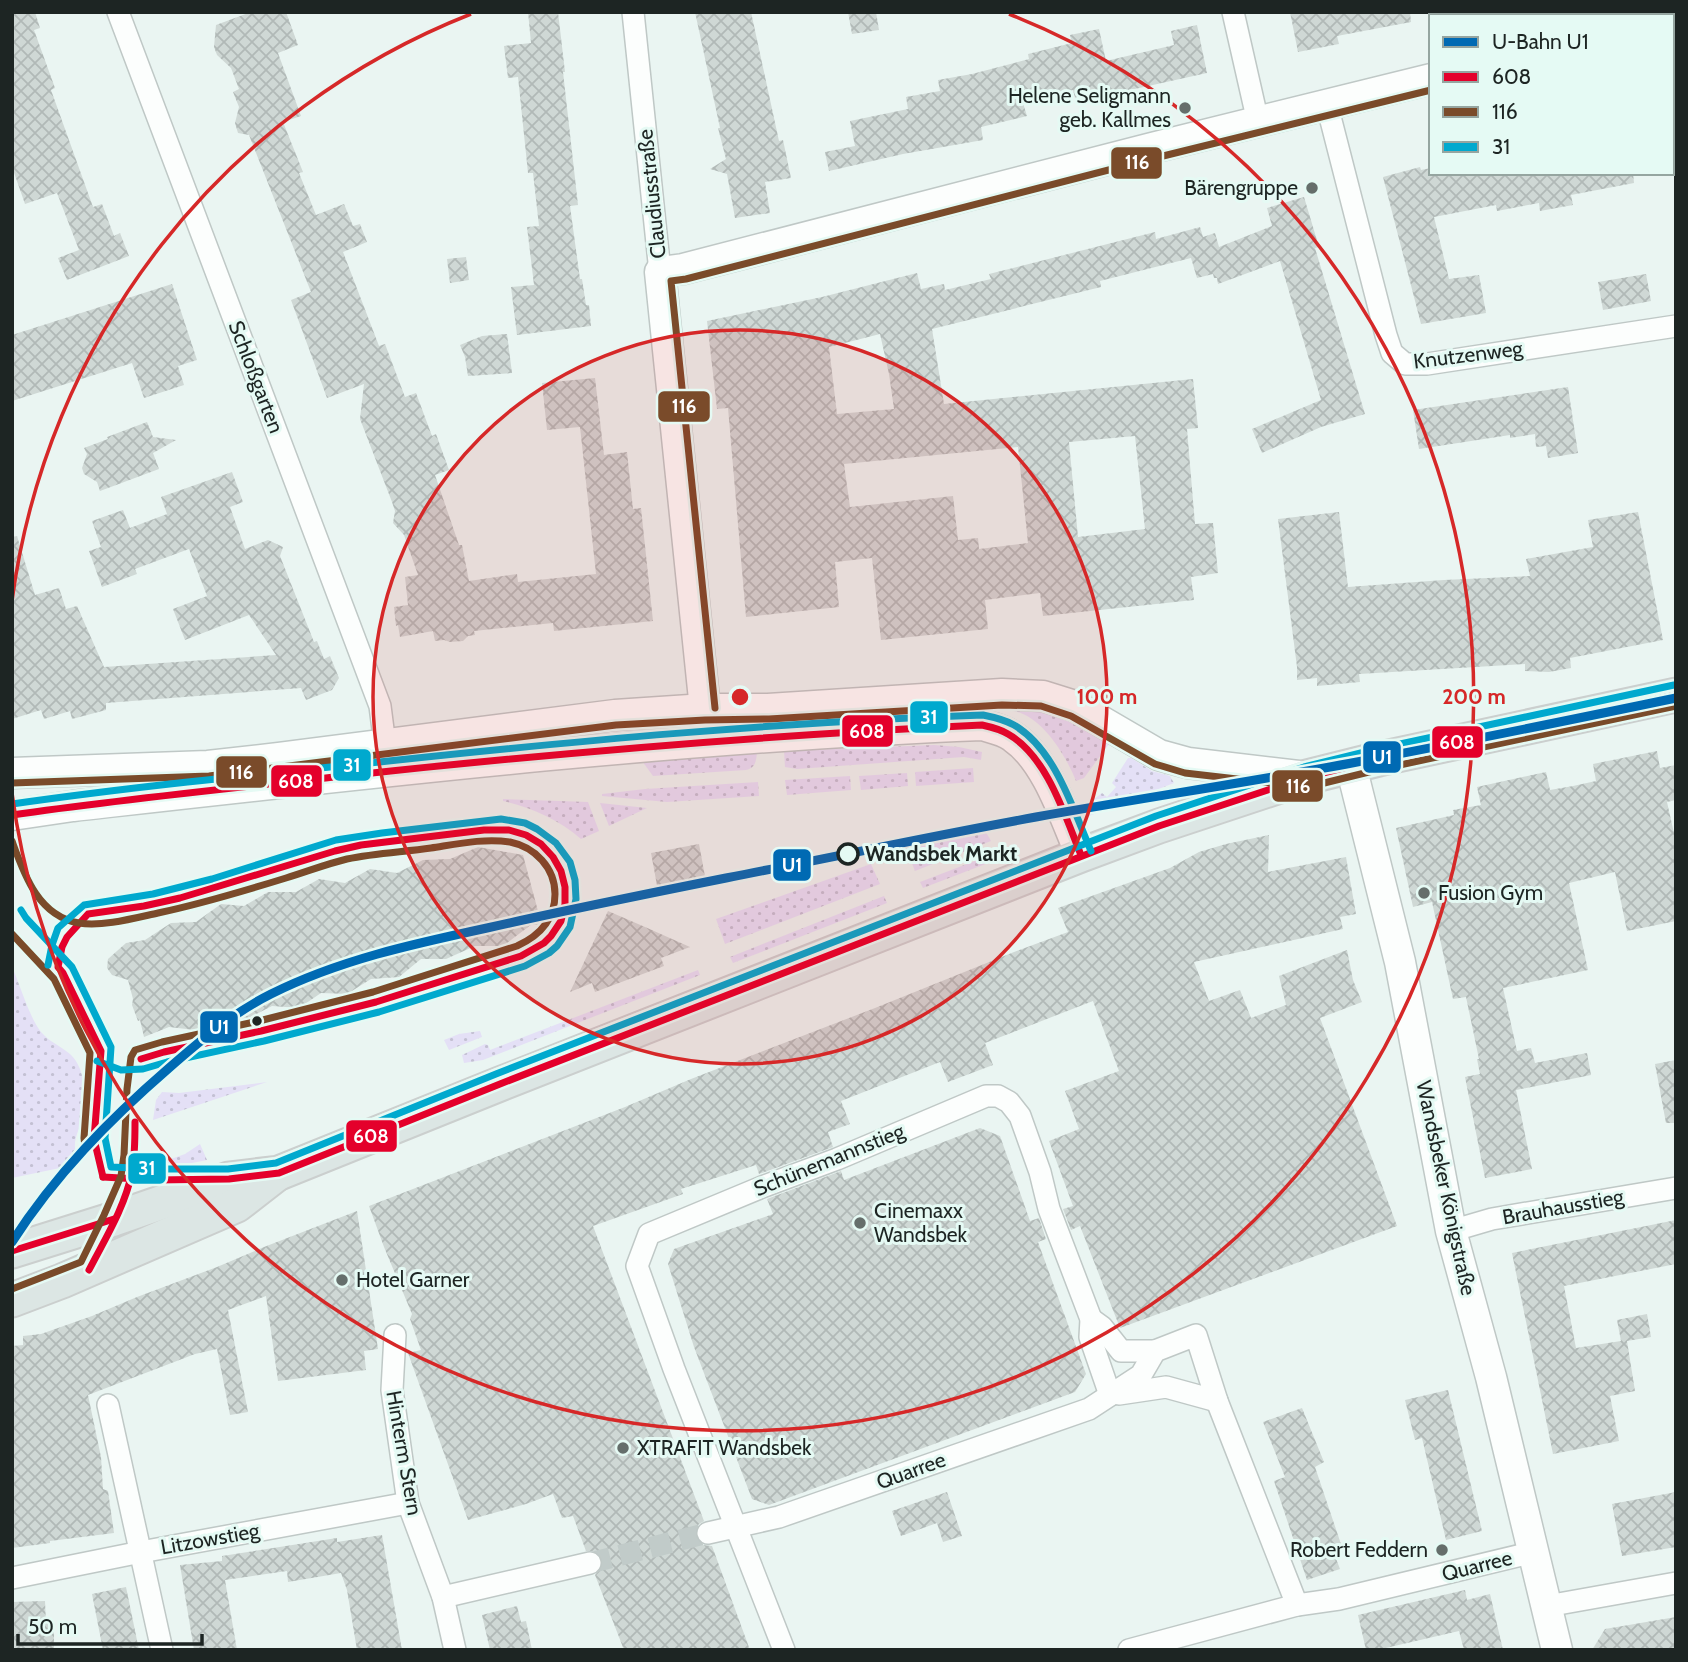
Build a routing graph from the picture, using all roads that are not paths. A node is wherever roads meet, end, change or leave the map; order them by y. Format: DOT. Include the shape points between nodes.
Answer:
graph roads {
  1 [pos="118,12"];
  2 [pos="633,12"];
  3 [pos="1233,12"];
  4 [pos="1429,80"];
  5 [pos="1327,105"];
  6 [pos="1258,122"];
  7 [pos="660,272"];
  8 [pos="1676,326"];
  9 [pos="1676,695"];
  10 [pos="705,709"];
  11 [pos="741,740"];
  12 [pos="385,745"];
  13 [pos="658,747"];
  14 [pos="1351,766"];
  15 [pos="12,773"];
  16 [pos="1307,777"];
  17 [pos="12,815"];
  18 [pos="1081,855"];
  19 [pos="279,1173"];
  20 [pos="1676,1188"];
  21 [pos="1451,1231"];
  22 [pos="12,1233"];
  23 [pos="50,1239"];
  24 [pos="12,1251"];
  25 [pos="12,1300"];
  26 [pos="1091,1319"];
  27 [pos="395,1335"];
  28 [pos="1155,1351"];
  29 [pos="1110,1395"];
  30 [pos="1217,1401"];
  31 [pos="108,1405"];
  32 [pos="408,1503"];
  33 [pos="737,1525"];
  34 [pos="708,1532"];
  35 [pos="141,1552"];
  36 [pos="1534,1552"];
  37 [pos="590,1563"];
  38 [pos="12,1578"];
  39 [pos="1676,1583"];
  40 [pos="443,1598"];
  41 [pos="1297,1605"];
  42 [pos="1547,1606"];
  43 [pos="162,1650"];
  44 [pos="455,1650"];
  45 [pos="784,1650"];
  46 [pos="1129,1650"];
  47 [pos="1557,1650"];
  1 -- 12 [label="street, Schloßgarten" via="380,706"];
  2 -- 7 [label="street, Claudiusstraße"];
  3 -- 6 [label="street"];
  4 -- 5 [label="main road"];
  5 -- 6 [label="main road"];
  5 -- 8 [label="street, Knutzenweg" via="1385,335 1392,353 1405,365"];
  6 -- 7 [label="main road"];
  7 -- 10 [label="main road, Claudiusstraße"];
  9 -- 14 [label="main road"];
  10 -- 11 [label="main road"];
  10 -- 12 [label="main road" via="615,715"];
  10 -- 13 [label="main road" via="689,731"];
  10 -- 16 [label="main road" via="1002,694 1043,696 1075,706 1159,755"];
  11 -- 13 [label="main road"];
  11 -- 18 [label="main road" via="950,726 995,728 1011,735 1036,760"];
  12 -- 15 [label="main road" via="208,766"];
  13 -- 17 [label="main road" via="463,763"];
  14 -- 16 [label="main road"];
  14 -- 21 [label="main road, Wandsbeker Königstraße" via="1400,962"];
  16 -- 18 [label="main road"];
  18 -- 19 [label="main road"];
  19 -- 23 [label="main road" via="229,1179"];
  19 -- 25 [label="main road" via="237,1205"];
  20 -- 21 [label="street, Brauhausstieg" via="1492,1219"];
  21 -- 36 [label="main road, Wandsbeker Königstraße"];
  22 -- 23 [label="main road"];
  23 -- 24 [label="main road"];
  26 -- 28 [label="street" via="1121,1351"];
  26 -- 29 [label="street, Schünemannstieg" via="1090,1337"];
  26 -- 33 [label="street, Schünemannstieg" via="1020,1116 1009,1101 998,1096 986,1096 649,1234 637,1266"];
  27 -- 32 [label="street, Hinterm Stern" via="392,1390"];
  28 -- 29 [label="street, Quarree" via="1141,1375"];
  28 -- 30 [label="street" via="1196,1335"];
  29 -- 30 [label="street, Quarree" via="1166,1387"];
  29 -- 33 [label="street, Quarree" via="1088,1409 779,1517"];
  30 -- 41 [label="street"];
  31 -- 35 [label="street"];
  32 -- 35 [label="street, Litzowstieg"];
  32 -- 40 [label="street, Hinterm Stern"];
  33 -- 34 [label="street, Quarree"];
  33 -- 45 [label="street, Schünemannstieg"];
  35 -- 38 [label="street, Litzowstieg"];
  35 -- 43 [label="street"];
  36 -- 41 [label="street, Quarree"];
  36 -- 42 [label="main road, Wandsbeker Königstraße"];
  37 -- 40 [label="street"];
  39 -- 42 [label="street"];
  40 -- 44 [label="street, Hinterm Stern"];
  41 -- 46 [label="street, Quarree"];
  42 -- 47 [label="main road, Wandsbeker Königstraße"];
}
